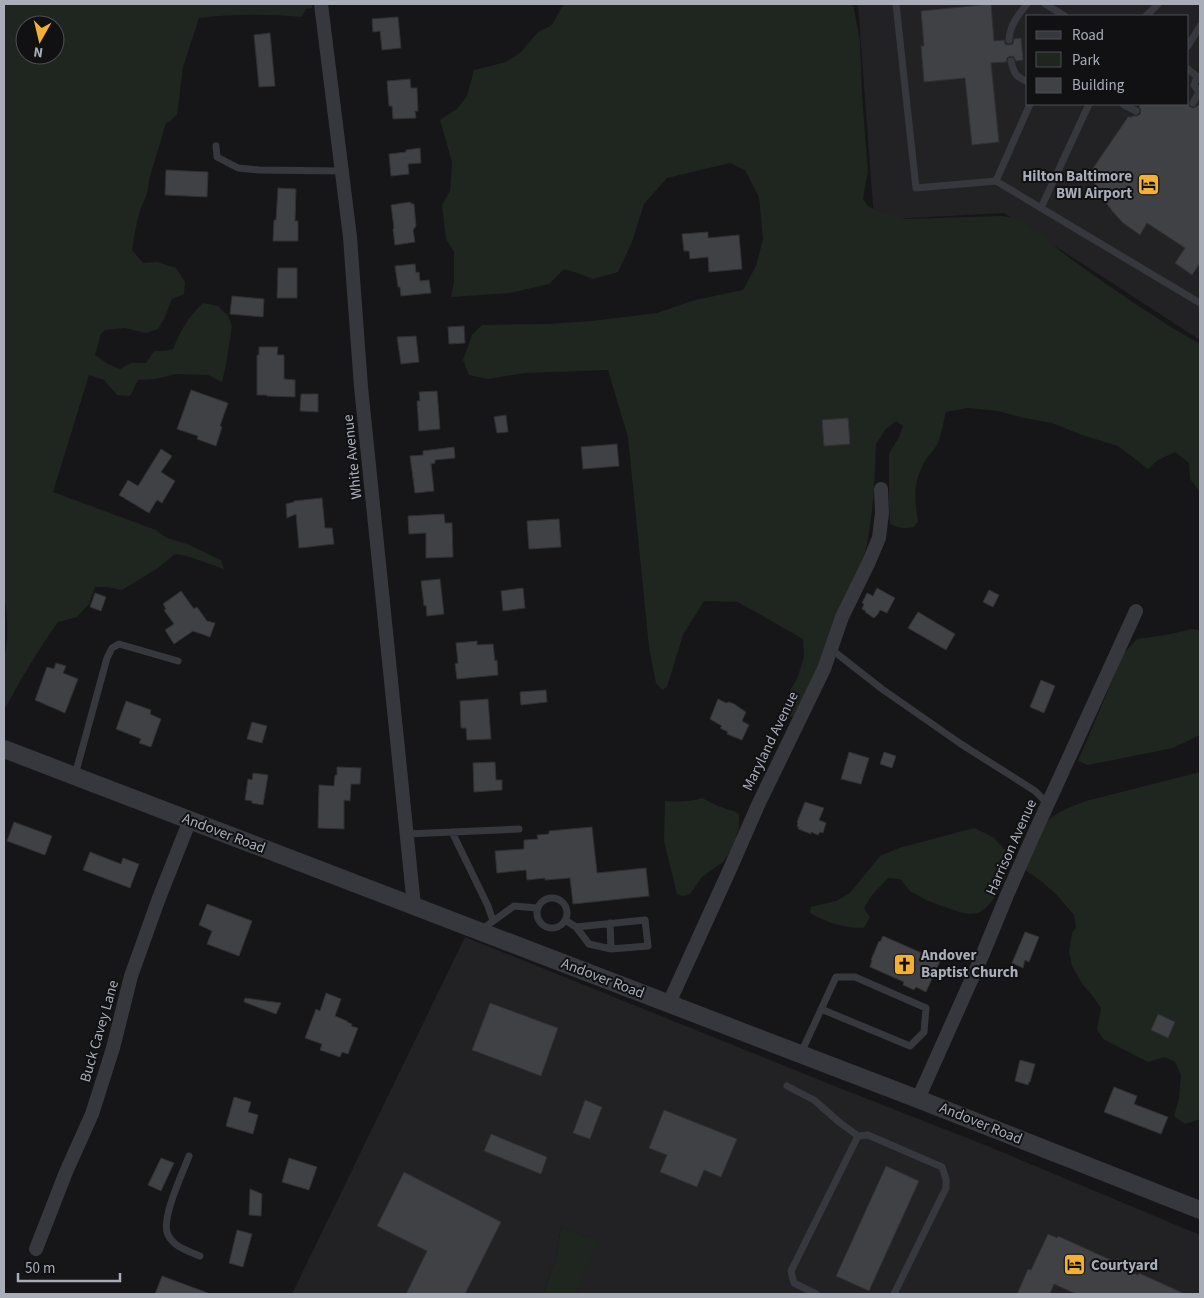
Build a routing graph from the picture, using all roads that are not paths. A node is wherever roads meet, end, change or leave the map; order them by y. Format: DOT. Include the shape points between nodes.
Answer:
graph roads {
  1 [pos="320,4"];
  2 [pos="896,4"];
  3 [pos="1027,4"];
  4 [pos="1045,4"];
  5 [pos="1158,4"];
  6 [pos="1063,15"];
  7 [pos="1147,15"];
  8 [pos="1200,26"];
  9 [pos="1009,40"];
  10 [pos="1189,44"];
  11 [pos="1011,61"];
  12 [pos="1189,70"];
  13 [pos="1199,78"];
  14 [pos="1026,81"];
  15 [pos="1191,85"];
  16 [pos="1193,103"];
  17 [pos="1030,105"];
  18 [pos="1088,105"];
  19 [pos="1124,105"];
  20 [pos="1136,111"];
  21 [pos="216,146"];
  22 [pos="342,171"];
  23 [pos="996,181"];
  24 [pos="1041,208"];
  25 [pos="1200,303"];
  26 [pos="881,489"];
  27 [pos="1136,611"];
  28 [pos="831,649"];
  29 [pos="178,661"];
  30 [pos="4,749"];
  31 [pos="75,776"];
  32 [pos="1048,804"];
  33 [pos="190,820"];
  34 [pos="519,829"];
  35 [pos="452,832"];
  36 [pos="407,834"];
  37 [pos="414,906"];
  38 [pos="537,908"];
  39 [pos="565,920"];
  40 [pos="610,923"];
  41 [pos="487,926"];
  42 [pos="576,927"];
  43 [pos="611,949"];
  44 [pos="668,1003"];
  45 [pos="820,1009"];
  46 [pos="801,1054"];
  47 [pos="787,1086"];
  48 [pos="918,1099"];
  49 [pos="858,1136"];
  50 [pos="189,1156"];
  51 [pos="1200,1210"];
  52 [pos="36,1249"];
  53 [pos="200,1256"];
  54 [pos="816,1294"];
  55 [pos="894,1294"];
  1 -- 22 [label="street, White Avenue"];
  2 -- 23 [label="lane" via="916,188"];
  3 -- 9 [label="lane" via="1010,30"];
  4 -- 6 [label="lane"];
  5 -- 7 [label="lane"];
  8 -- 10 [label="lane"];
  11 -- 14 [label="lane" via="1014,72"];
  12 -- 13 [label="lane"];
  13 -- 15 [label="lane"];
  15 -- 16 [label="lane" via="1199,92"];
  17 -- 23 [label="lane"];
  18 -- 24 [label="lane"];
  19 -- 20 [label="lane"];
  21 -- 22 [label="lane" via="217,158 238,168"];
  22 -- 36 [label="street, White Avenue"];
  23 -- 24 [label="lane"];
  24 -- 25 [label="lane"];
  26 -- 28 [label="street, Maryland Avenue" via="879,538 842,617"];
  27 -- 32 [label="street, Harrison Avenue"];
  28 -- 32 [label="lane" via="882,689 1035,791"];
  28 -- 44 [label="street, Maryland Avenue"];
  29 -- 31 [label="lane" via="119,644 112,648"];
  30 -- 31 [label="street, Andover Road"];
  31 -- 33 [label="street, Andover Road"];
  32 -- 48 [label="street, Harrison Avenue"];
  33 -- 37 [label="street, Andover Road"];
  33 -- 52 [label="street, Buck Cavey Lane" via="131,976 92,1114"];
  34 -- 35 [label="lane"];
  35 -- 36 [label="lane"];
  35 -- 41 [label="lane" via="488,906"];
  36 -- 37 [label="street, White Avenue"];
  37 -- 41 [label="street, Andover Road"];
  38 -- 39 [label="lane" via="538,918 547,927 556,927"];
  38 -- 39 [label="lane" via="547,898 560,900 567,911"];
  38 -- 41 [label="lane" via="514,906"];
  39 -- 42 [label="lane"];
  40 -- 42 [label="lane"];
  40 -- 43 [label="lane"];
  40 -- 43 [label="lane" via="645,920 648,946"];
  41 -- 44 [label="street, Andover Road"];
  42 -- 43 [label="lane" via="589,944"];
  44 -- 46 [label="street, Andover Road"];
  45 -- 45 [label="lane" via="836,976 855,977 926,1008 924,1032 910,1046"];
  45 -- 46 [label="lane"];
  46 -- 48 [label="street, Andover Road"];
  47 -- 49 [label="lane" via="814,1100"];
  48 -- 51 [label="street, Andover Road"];
  49 -- 54 [label="lane" via="791,1271 794,1283"];
  49 -- 55 [label="lane" via="868,1135 942,1167 946,1179 946,1188"];
  50 -- 53 [label="lane" via="166,1224 168,1234 180,1248"];
}
